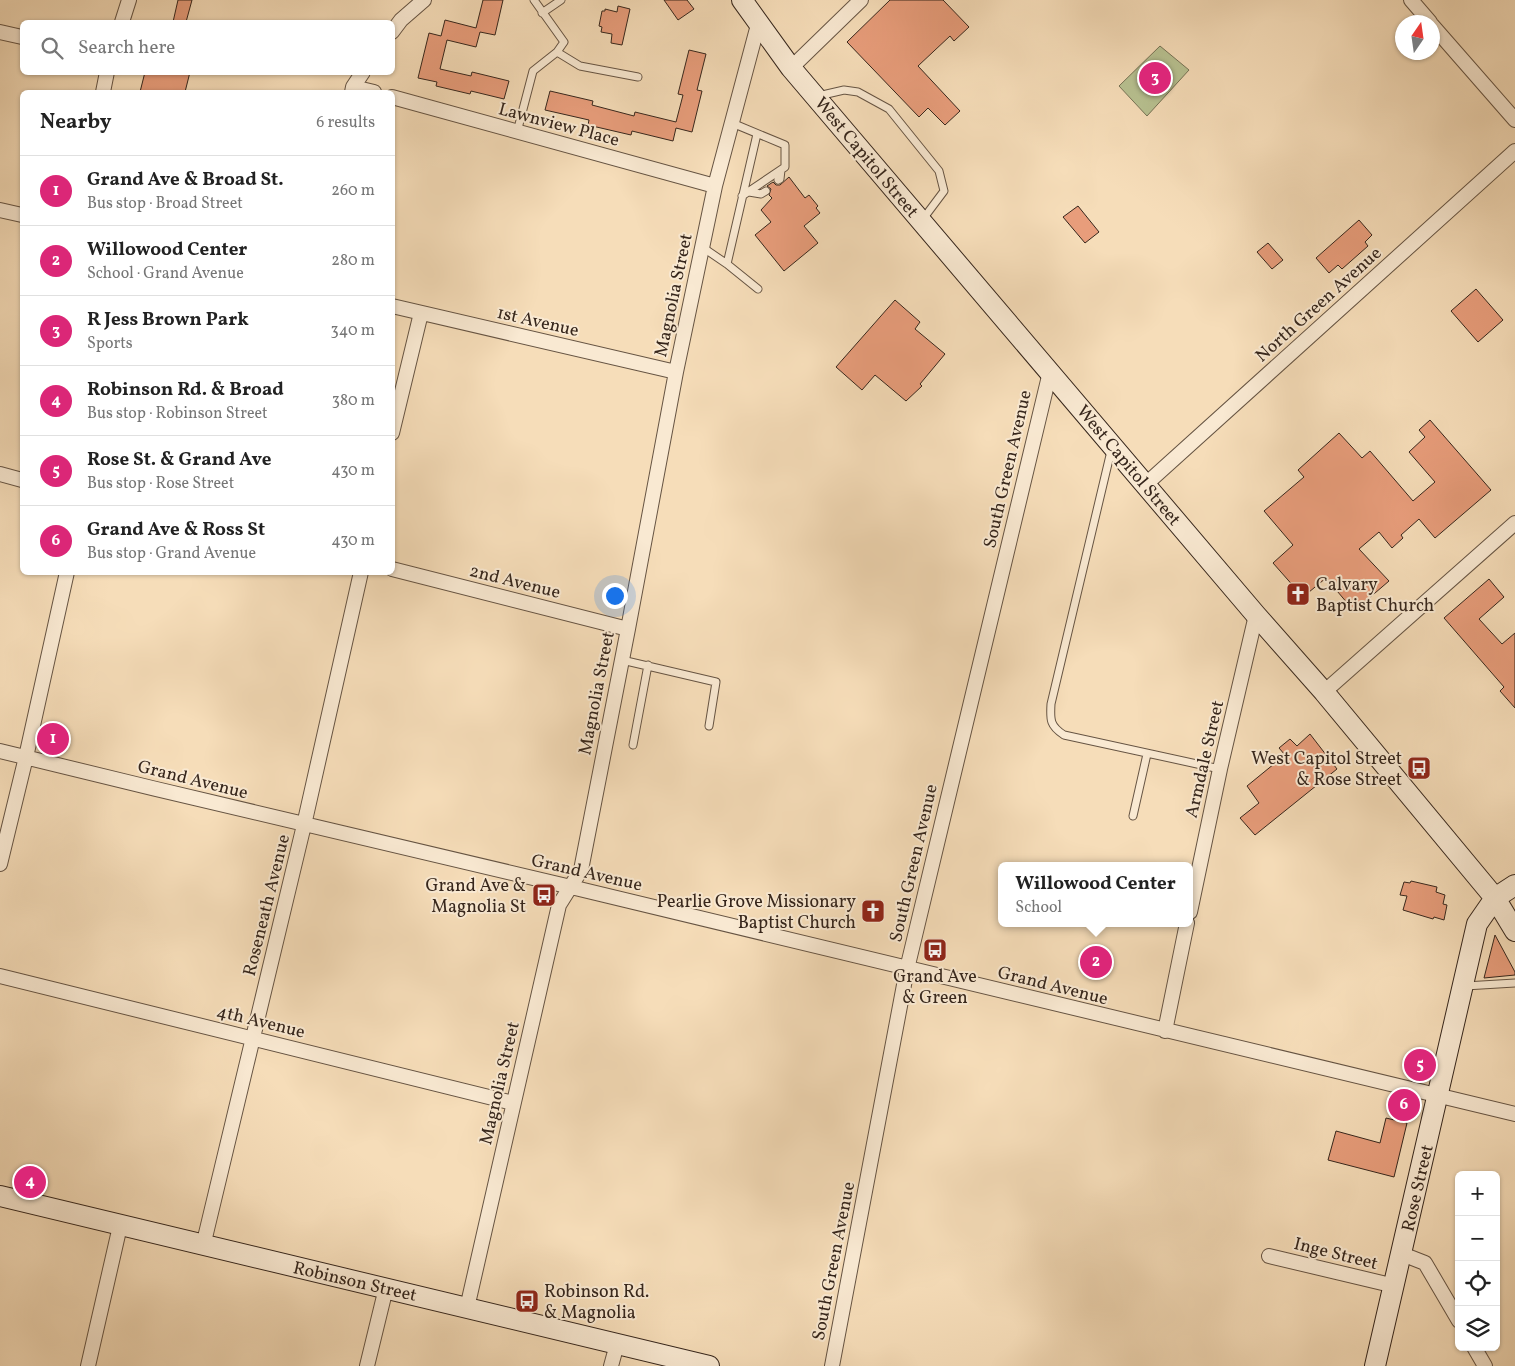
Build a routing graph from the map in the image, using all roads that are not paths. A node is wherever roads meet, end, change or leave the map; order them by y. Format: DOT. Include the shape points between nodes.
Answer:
graph roads {
  1 [pos="129,0"];
  2 [pos="424,0"];
  3 [pos="534,0"];
  4 [pos="561,0"];
  5 [pos="742,0"];
  6 [pos="861,0"];
  7 [pos="1411,0"];
  8 [pos="542,12"];
  9 [pos="1424,15"];
  10 [pos="123,20"];
  11 [pos="759,21"];
  12 [pos="395,28"];
  13 [pos="0,32"];
  14 [pos="1440,34"];
  15 [pos="20,37"];
  16 [pos="557,52"];
  17 [pos="791,68"];
  18 [pos="107,75"];
  19 [pos="361,75"];
  20 [pos="638,77"];
  21 [pos="104,90"];
  22 [pos="352,90"];
  23 [pos="815,96"];
  24 [pos="395,99"];
  25 [pos="1515,120"];
  26 [pos="732,123"];
  27 [pos="517,132"];
  28 [pos="758,134"];
  29 [pos="1515,151"];
  30 [pos="781,170"];
  31 [pos="778,180"];
  32 [pos="715,186"];
  33 [pos="766,191"];
  34 [pos="746,194"];
  35 [pos="0,210"];
  36 [pos="20,215"];
  37 [pos="921,221"];
  38 [pos="702,247"];
  39 [pos="728,264"];
  40 [pos="758,289"];
  41 [pos="395,307"];
  42 [pos="421,313"];
  43 [pos="676,372"];
  44 [pos="1050,372"];
  45 [pos="396,406"];
  46 [pos="1113,446"];
  47 [pos="0,474"];
  48 [pos="20,479"];
  49 [pos="1146,484"];
  50 [pos="1515,523"];
  51 [pos="395,570"];
  52 [pos="66,575"];
  53 [pos="360,575"];
  54 [pos="1256,615"];
  55 [pos="628,629"];
  56 [pos="622,660"];
  57 [pos="648,665"];
  58 [pos="1324,692"];
  59 [pos="709,726"];
  60 [pos="633,745"];
  61 [pos="0,751"];
  62 [pos="1147,754"];
  63 [pos="26,757"];
  64 [pos="1220,769"];
  65 [pos="1133,816"];
  66 [pos="304,825"];
  67 [pos="0,864"];
  68 [pos="1515,885"];
  69 [pos="572,887"];
  70 [pos="1193,898"];
  71 [pos="1495,898"];
  72 [pos="1186,927"];
  73 [pos="1515,931"];
  74 [pos="907,969"];
  75 [pos="0,976"];
  76 [pos="1515,983"];
  77 [pos="1462,987"];
  78 [pos="1165,1031"];
  79 [pos="253,1039"];
  80 [pos="1438,1096"];
  81 [pos="513,1103"];
  82 [pos="1515,1114"];
  83 [pos="0,1196"];
  84 [pos="120,1226"];
  85 [pos="203,1246"];
  86 [pos="1402,1254"];
  87 [pos="1269,1256"];
  88 [pos="1395,1286"];
  89 [pos="386,1288"];
  90 [pos="467,1308"];
  91 [pos="1455,1314"];
  92 [pos="617,1344"];
  93 [pos="1476,1351"];
  94 [pos="88,1366"];
  95 [pos="367,1366"];
  96 [pos="612,1366"];
  97 [pos="709,1366"];
  98 [pos="832,1366"];
  99 [pos="1375,1366"];
  100 [pos="1484,1366"];
  1 -- 10 [label="street"];
  2 -- 12 [label="street"];
  3 -- 8 [label="lane"];
  4 -- 8 [label="lane"];
  5 -- 11 [label="main road, West Capitol Street"];
  6 -- 17 [label="street"];
  7 -- 9 [label="street"];
  8 -- 16 [label="lane" via="564,42"];
  11 -- 17 [label="main road, West Capitol Street"];
  11 -- 26 [label="street, Magnolia Street"];
  13 -- 15 [label="street"];
  14 -- 25 [label="street"];
  16 -- 20 [label="lane" via="580,66"];
  16 -- 27 [label="lane" via="533,71"];
  17 -- 23 [label="main road, West Capitol Street"];
  18 -- 21 [label="street"];
  19 -- 22 [label="street"];
  23 -- 37 [label="main road, West Capitol Street"];
  23 -- 37 [label="lane" via="844,90 858,92 889,109 939,171 944,191"];
  24 -- 27 [label="street, Lawnview Place"];
  26 -- 28 [label="lane"];
  26 -- 32 [label="street, Magnolia Street"];
  27 -- 32 [label="street, Lawnview Place"];
  28 -- 30 [label="lane" via="785,145 785,167"];
  28 -- 34 [label="lane"];
  29 -- 49 [label="street, North Green Avenue"];
  30 -- 31 [label="lane"];
  30 -- 34 [label="lane"];
  32 -- 38 [label="street, Magnolia Street"];
  33 -- 34 [label="lane"];
  34 -- 39 [label="lane"];
  35 -- 36 [label="street"];
  37 -- 44 [label="main road, West Capitol Street"];
  38 -- 39 [label="lane"];
  38 -- 43 [label="street, Magnolia Street"];
  39 -- 40 [label="lane"];
  41 -- 42 [label="street, 1st Avenue"];
  42 -- 43 [label="street, 1st Avenue"];
  42 -- 45 [label="street"];
  43 -- 55 [label="street, Magnolia Street"];
  44 -- 46 [label="main road, West Capitol Street"];
  44 -- 74 [label="street, South Green Avenue"];
  46 -- 49 [label="main road, West Capitol Street"];
  46 -- 62 [label="lane" via="1050,718 1054,729 1064,735"];
  47 -- 48 [label="street"];
  49 -- 54 [label="main road, West Capitol Street"];
  50 -- 58 [label="street"];
  51 -- 55 [label="street, 2nd Avenue"];
  52 -- 63 [label="street"];
  53 -- 66 [label="street, Roseneath Avenue"];
  54 -- 58 [label="main road, West Capitol Street"];
  54 -- 64 [label="street, Armdale Street"];
  55 -- 56 [label="street, Magnolia Street"];
  56 -- 57 [label="lane"];
  56 -- 69 [label="street, Magnolia Street" via="580,870"];
  57 -- 59 [label="lane" via="716,682"];
  57 -- 60 [label="lane"];
  58 -- 71 [label="main road, West Capitol Street"];
  61 -- 63 [label="street, Grand Avenue"];
  62 -- 64 [label="lane"];
  62 -- 65 [label="lane"];
  63 -- 66 [label="street, Grand Avenue"];
  63 -- 67 [label="street"];
  64 -- 70 [label="street, Armdale Street"];
  66 -- 69 [label="street, Grand Avenue"];
  66 -- 79 [label="street, Roseneath Avenue"];
  68 -- 71 [label="main road"];
  69 -- 74 [label="street, Grand Avenue"];
  69 -- 81 [label="street, Magnolia Street" via="559,905"];
  71 -- 73 [label="main road, West Capitol Street"];
  71 -- 77 [label="main road, Rose Street" via="1478,924"];
  72 -- 78 [label="street"];
  74 -- 78 [label="street, Grand Avenue"];
  74 -- 98 [label="street, South Green Avenue"];
  75 -- 79 [label="street, 4th Avenue"];
  76 -- 77 [label="lane"];
  77 -- 80 [label="main road, Rose Street"];
  78 -- 80 [label="street, Grand Avenue"];
  79 -- 81 [label="street, 4th Avenue"];
  79 -- 85 [label="street, Roseneath Avenue"];
  80 -- 82 [label="street, Grand Avenue"];
  80 -- 86 [label="main road, Rose Street"];
  81 -- 90 [label="street, Magnolia Street"];
  83 -- 84 [label="main road, Robinson Street"];
  84 -- 85 [label="main road, Robinson Street"];
  84 -- 94 [label="street"];
  85 -- 89 [label="main road, Robinson Street"];
  86 -- 88 [label="main road, Rose Street"];
  86 -- 91 [label="street, Inge Street" via="1425,1263"];
  87 -- 88 [label="street, Inge Street"];
  88 -- 99 [label="main road, Rose Street"];
  89 -- 90 [label="main road, Robinson Street"];
  89 -- 95 [label="street"];
  90 -- 92 [label="main road, Robinson Street"];
  92 -- 96 [label="street"];
  92 -- 97 [label="main road, Robinson Street"];
  93 -- 100 [label="street"];
}
